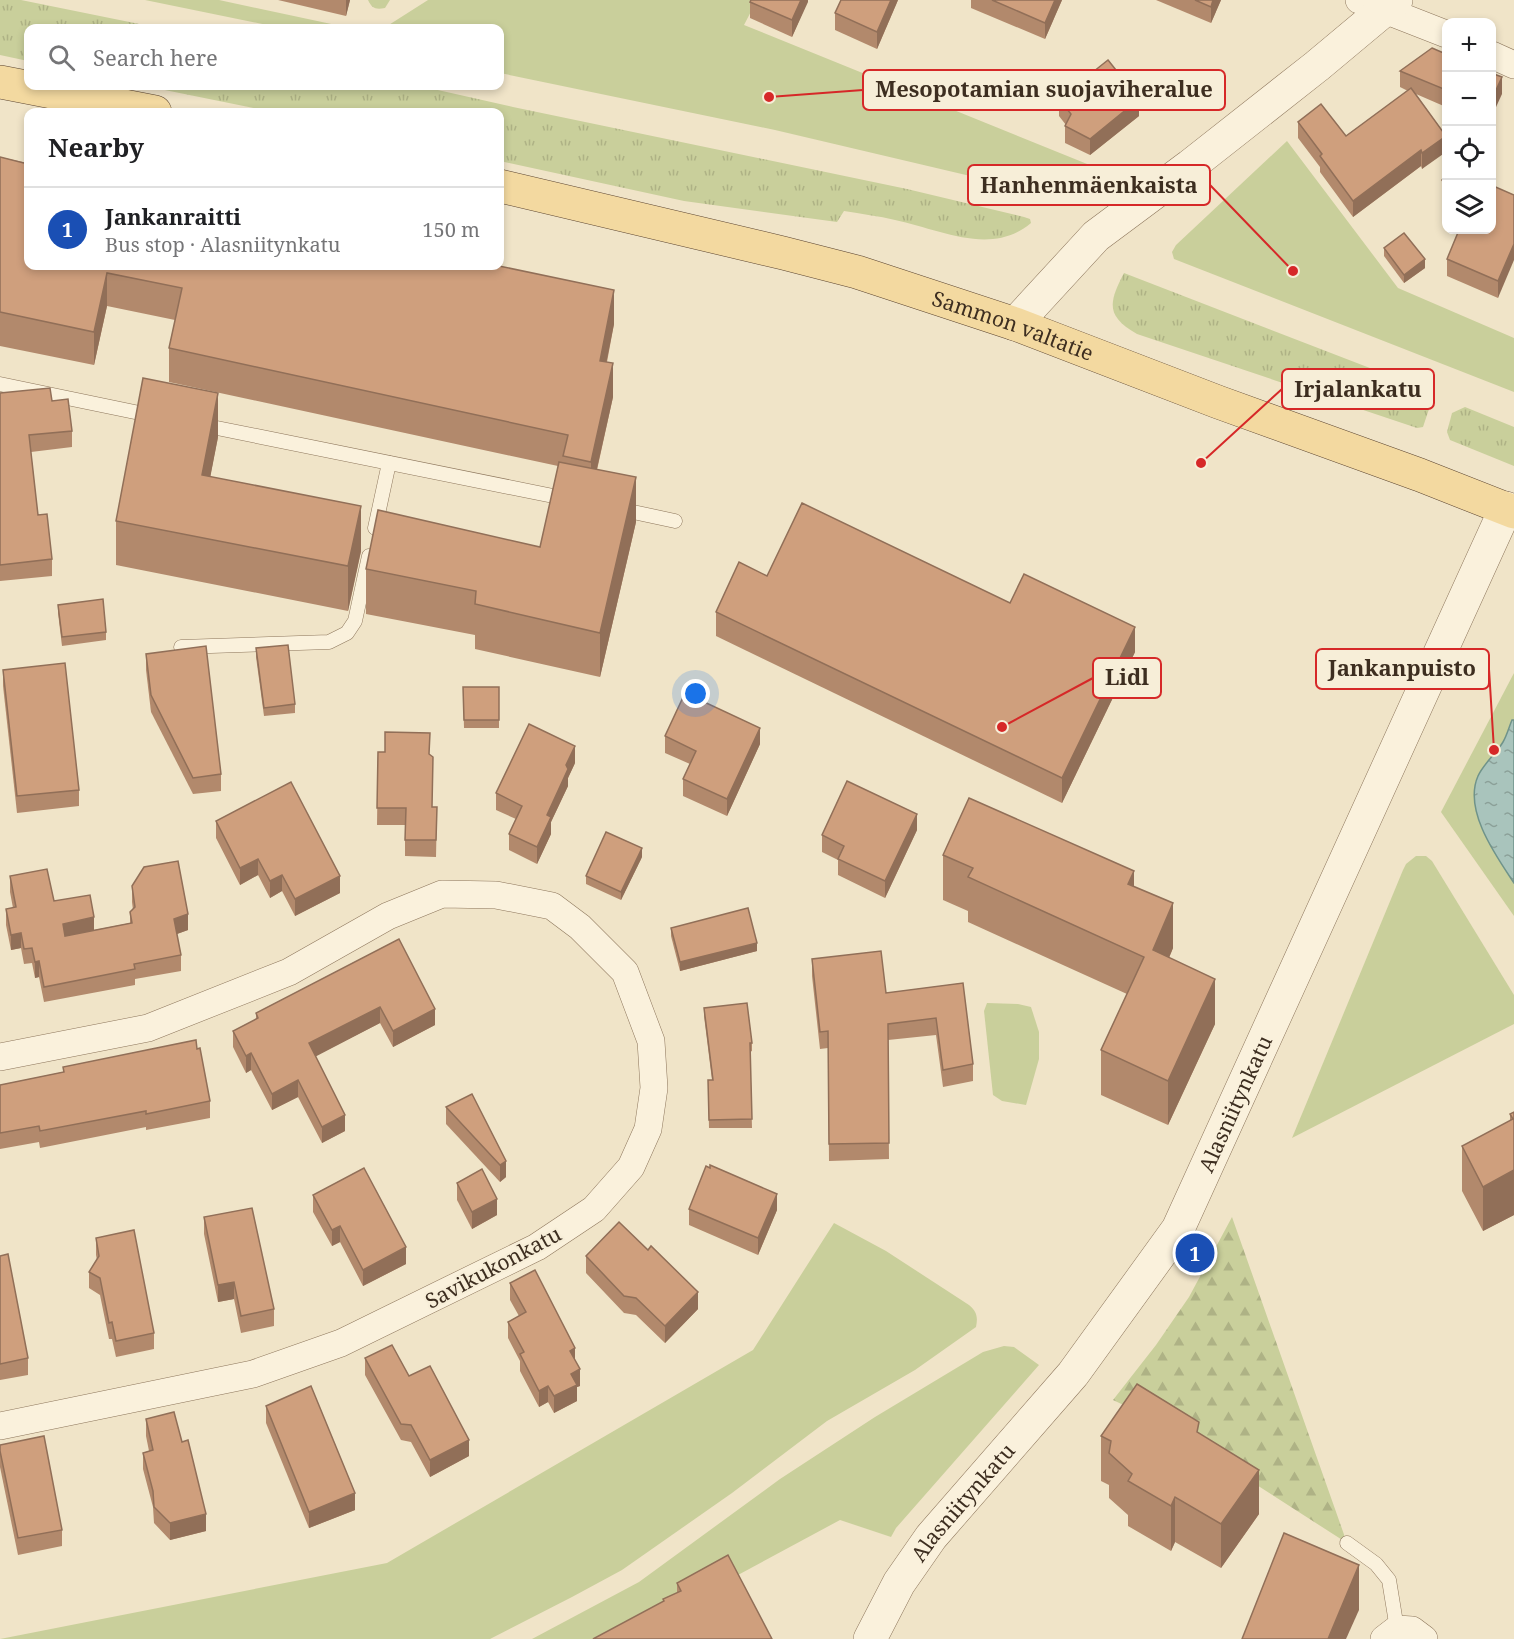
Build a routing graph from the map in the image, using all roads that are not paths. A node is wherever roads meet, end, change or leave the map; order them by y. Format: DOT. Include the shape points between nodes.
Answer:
graph roads {
  1 [pos="1380,3"];
  2 [pos="1442,32"];
  3 [pos="1496,57"];
  4 [pos="1514,65"];
  5 [pos="0,82"];
  6 [pos="24,87"];
  7 [pos="41,90"];
  8 [pos="134,108"];
  9 [pos="504,187"];
  10 [pos="1015,324"];
  11 [pos="0,384"];
  12 [pos="164,418"];
  13 [pos="187,422"];
  14 [pos="389,463"];
  15 [pos="586,503"];
  16 [pos="608,507"];
  17 [pos="1510,510"];
  18 [pos="675,521"];
  19 [pos="181,647"];
  20 [pos="0,1057"];
  21 [pos="0,1426"];
  22 [pos="1347,1543"];
  23 [pos="1390,1634"];
  24 [pos="870,1639"];
  25 [pos="1424,1639"];
  1 -- 2 [label="street"];
  1 -- 10 [label="street" via="1317,66 1096,236"];
  3 -- 4 [label="street"];
  5 -- 6 [label="main road"];
  7 -- 8 [label="main road"];
  9 -- 10 [label="main road, Sammon valtatie" via="846,270"];
  10 -- 17 [label="main road, Sammon valtatie"];
  11 -- 12 [label="lane"];
  13 -- 14 [label="lane"];
  14 -- 15 [label="lane"];
  14 -- 19 [label="lane" via="355,621 347,633 329,642"];
  16 -- 18 [label="lane"];
  17 -- 24 [label="street, Alasniitynkatu" via="1178,1228 1073,1374 931,1537 899,1583"];
  20 -- 21 [label="street, Savikukonkatu" via="148,1029 289,972 388,916 442,894 496,895 552,906 580,927 625,972 651,1041 654,1088 648,1129 631,1167 594,1209 540,1246 341,1343 253,1374"];
  22 -- 23 [label="lane" via="1376,1564 1389,1580"];
  23 -- 25 [label="street" via="1412,1630"];
}
